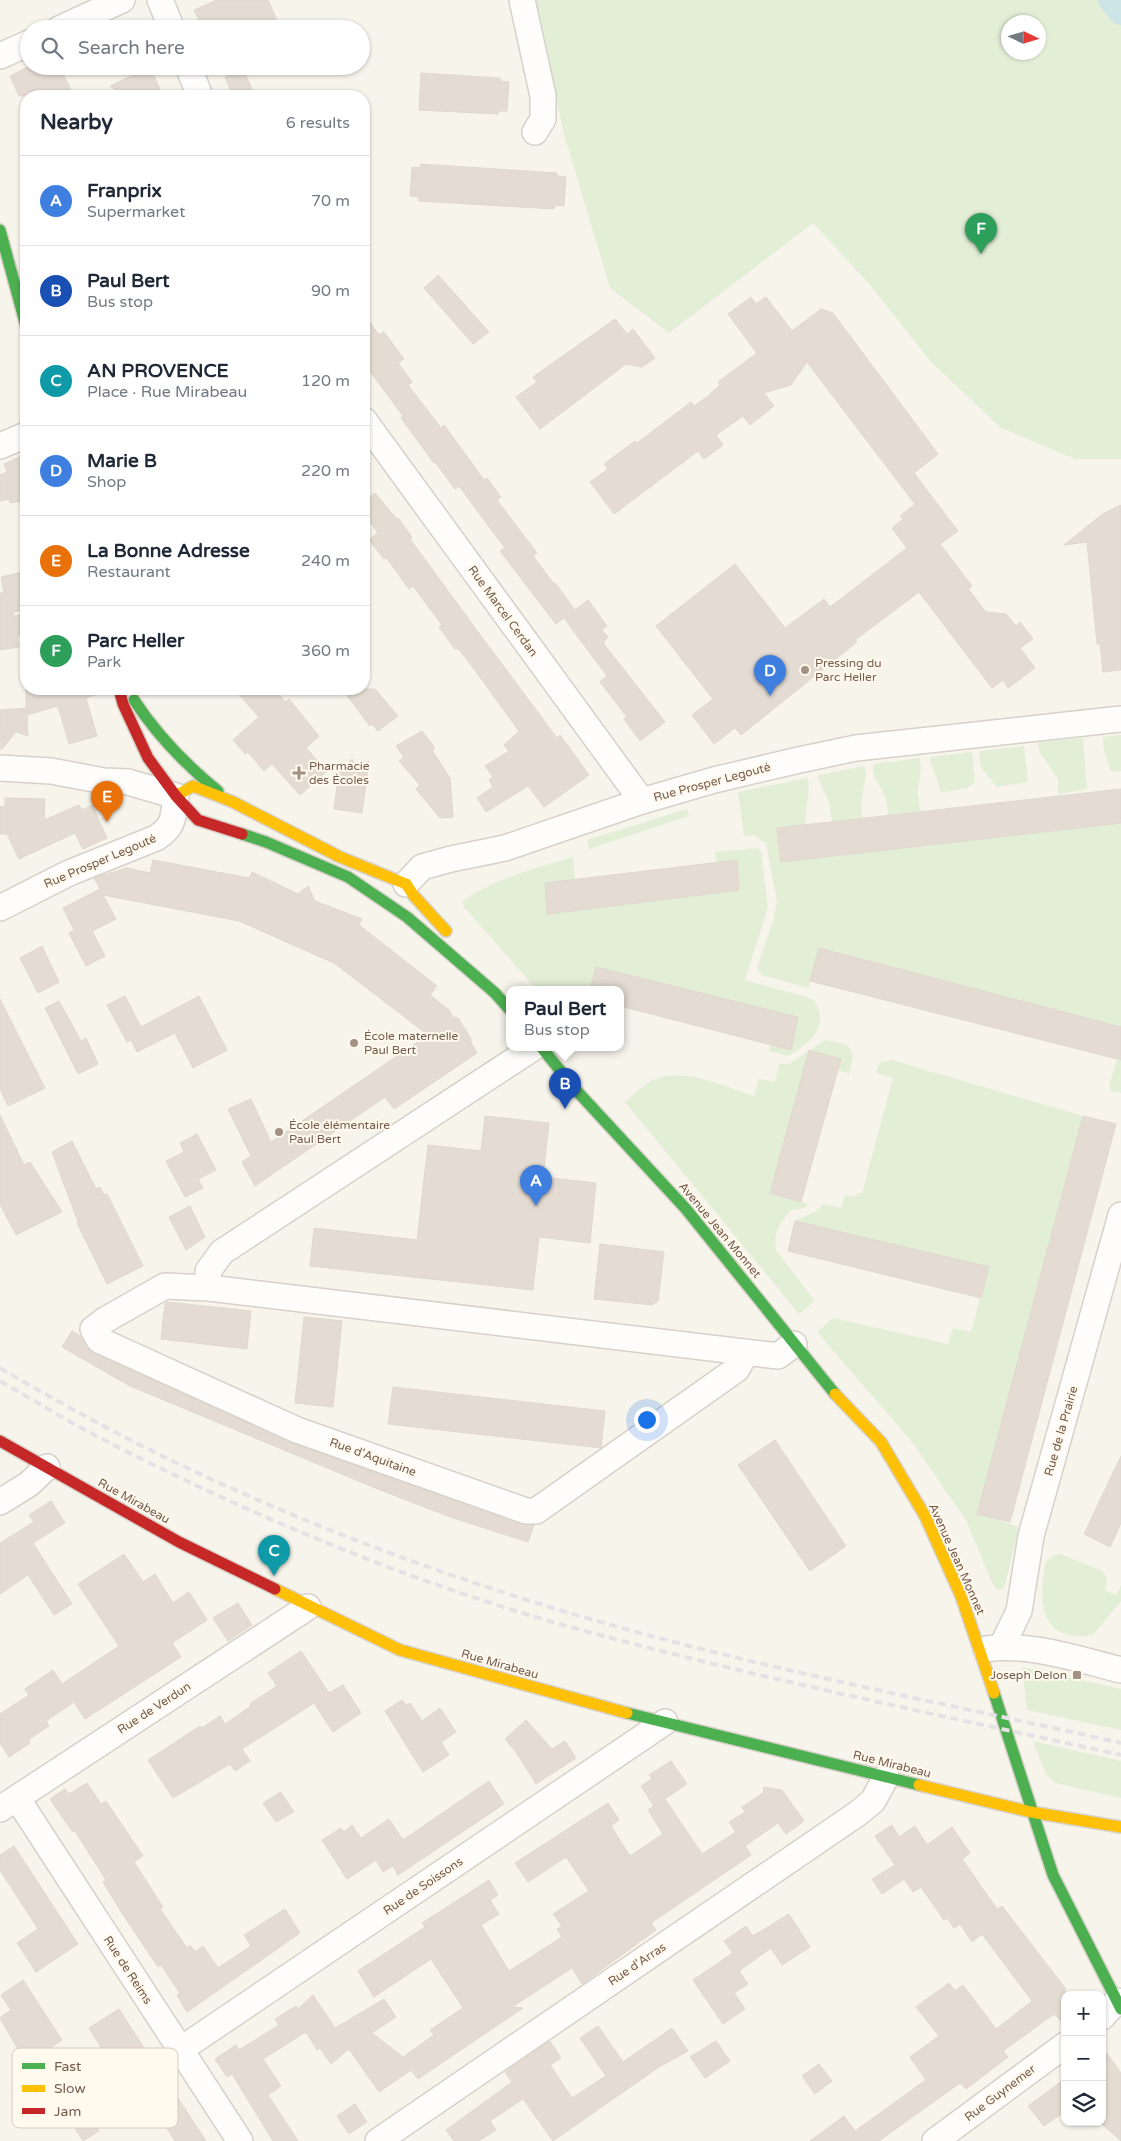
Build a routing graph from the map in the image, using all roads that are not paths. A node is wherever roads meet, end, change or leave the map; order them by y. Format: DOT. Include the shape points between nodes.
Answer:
graph roads {
  1 [pos="122,0"];
  2 [pos="160,0"];
  3 [pos="522,0"];
  4 [pos="79,20"];
  5 [pos="168,20"];
  6 [pos="20,47"];
  7 [pos="0,56"];
  8 [pos="192,75"];
  9 [pos="198,90"];
  10 [pos="535,132"];
  11 [pos="0,230"];
  12 [pos="20,304"];
  13 [pos="370,428"];
  14 [pos="20,438"];
  15 [pos="0,446"];
  16 [pos="120,695"];
  17 [pos="132,695"];
  18 [pos="1121,719"];
  19 [pos="0,768"];
  20 [pos="176,796"];
  21 [pos="642,801"];
  22 [pos="233,802"];
  23 [pos="406,884"];
  24 [pos="0,908"];
  25 [pos="403,914"];
  26 [pos="456,942"];
  27 [pos="470,956"];
  28 [pos="495,993"];
  29 [pos="506,1005"];
  30 [pos="528,1051"];
  31 [pos="544,1051"];
  32 [pos="1121,1215"];
  33 [pos="209,1288"];
  34 [pos="794,1344"];
  35 [pos="746,1352"];
  36 [pos="0,1440"];
  37 [pos="46,1468"];
  38 [pos="0,1502"];
  39 [pos="308,1607"];
  40 [pos="991,1648"];
  41 [pos="1121,1670"];
  42 [pos="665,1722"];
  43 [pos="886,1777"];
  44 [pos="9,1803"];
  45 [pos="1030,1812"];
  46 [pos="1121,1826"];
  47 [pos="1113,2009"];
  48 [pos="1061,2048"];
  49 [pos="180,2050"];
  50 [pos="240,2141"];
  51 [pos="378,2141"];
  52 [pos="936,2141"];
  1 -- 4 [label="street"];
  2 -- 5 [label="street"];
  3 -- 10 [label="street" via="543,96 543,118"];
  6 -- 7 [label="street"];
  8 -- 9 [label="street"];
  11 -- 12 [label="main road"];
  13 -- 21 [label="street, Rue Marcel Cerdan"];
  14 -- 15 [label="street"];
  16 -- 20 [label="main road" via="148,758"];
  17 -- 22 [label="main road" via="146,719 205,782"];
  18 -- 21 [label="street, Rue Prosper Legouté" via="856,748 714,780"];
  19 -- 20 [label="street" via="51,770 104,781 128,782"];
  20 -- 22 [label="main road" via="193,786"];
  20 -- 24 [label="street, Rue Prosper Legouté" via="173,822 160,835 68,873"];
  20 -- 25 [label="main road" via="198,820 266,842 348,877"];
  21 -- 23 [label="street, Rue Prosper Legouté" via="506,848 422,867"];
  22 -- 23 [label="main road" via="323,848"];
  23 -- 25 [label="main road"];
  23 -- 26 [label="main road"];
  25 -- 28 [label="main road"];
  27 -- 28 [label="main road"];
  28 -- 29 [label="main road"];
  30 -- 33 [label="street" via="222,1252 208,1271"];
  31 -- 34 [label="main road, Avenue Jean Monnet" via="576,1090 686,1209"];
  32 -- 40 [label="street, Rue de la Prairie" via="1031,1536 1019,1611"];
  33 -- 35 [label="street, Rue d'Aquitaine"];
  33 -- 35 [label="street, Rue d'Aquitaine" via="165,1286 93,1329 99,1340 297,1430 526,1512 536,1511 737,1369"];
  34 -- 35 [label="street, Rue d'Aquitaine" via="778,1356"];
  34 -- 40 [label="main road, Avenue Jean Monnet" via="829,1388 881,1442 925,1516 961,1596"];
  36 -- 37 [label="main road, Rue Mirabeau"];
  37 -- 38 [label="street" via="29,1484"];
  37 -- 39 [label="main road, Rue Mirabeau" via="179,1542"];
  39 -- 42 [label="main road, Rue Mirabeau" via="400,1650"];
  39 -- 44 [label="street, Rue de Verdun"];
  40 -- 41 [label="street" via="1058,1654"];
  40 -- 45 [label="main road, Avenue Jean Monnet"];
  42 -- 43 [label="main road, Rue Mirabeau"];
  42 -- 49 [label="street, Rue de Soissons"];
  43 -- 45 [label="main road, Rue Mirabeau"];
  43 -- 51 [label="street, Rue d'Arras" via="872,1801 857,1814"];
  44 -- 49 [label="street, Rue de Reims"];
  45 -- 46 [label="main road, Rue Mirabeau"];
  45 -- 47 [label="main road, Avenue Jean Monnet" via="1053,1875"];
  48 -- 52 [label="street, Rue Guynemer"];
  49 -- 50 [label="street, Rue de Reims"];
}
